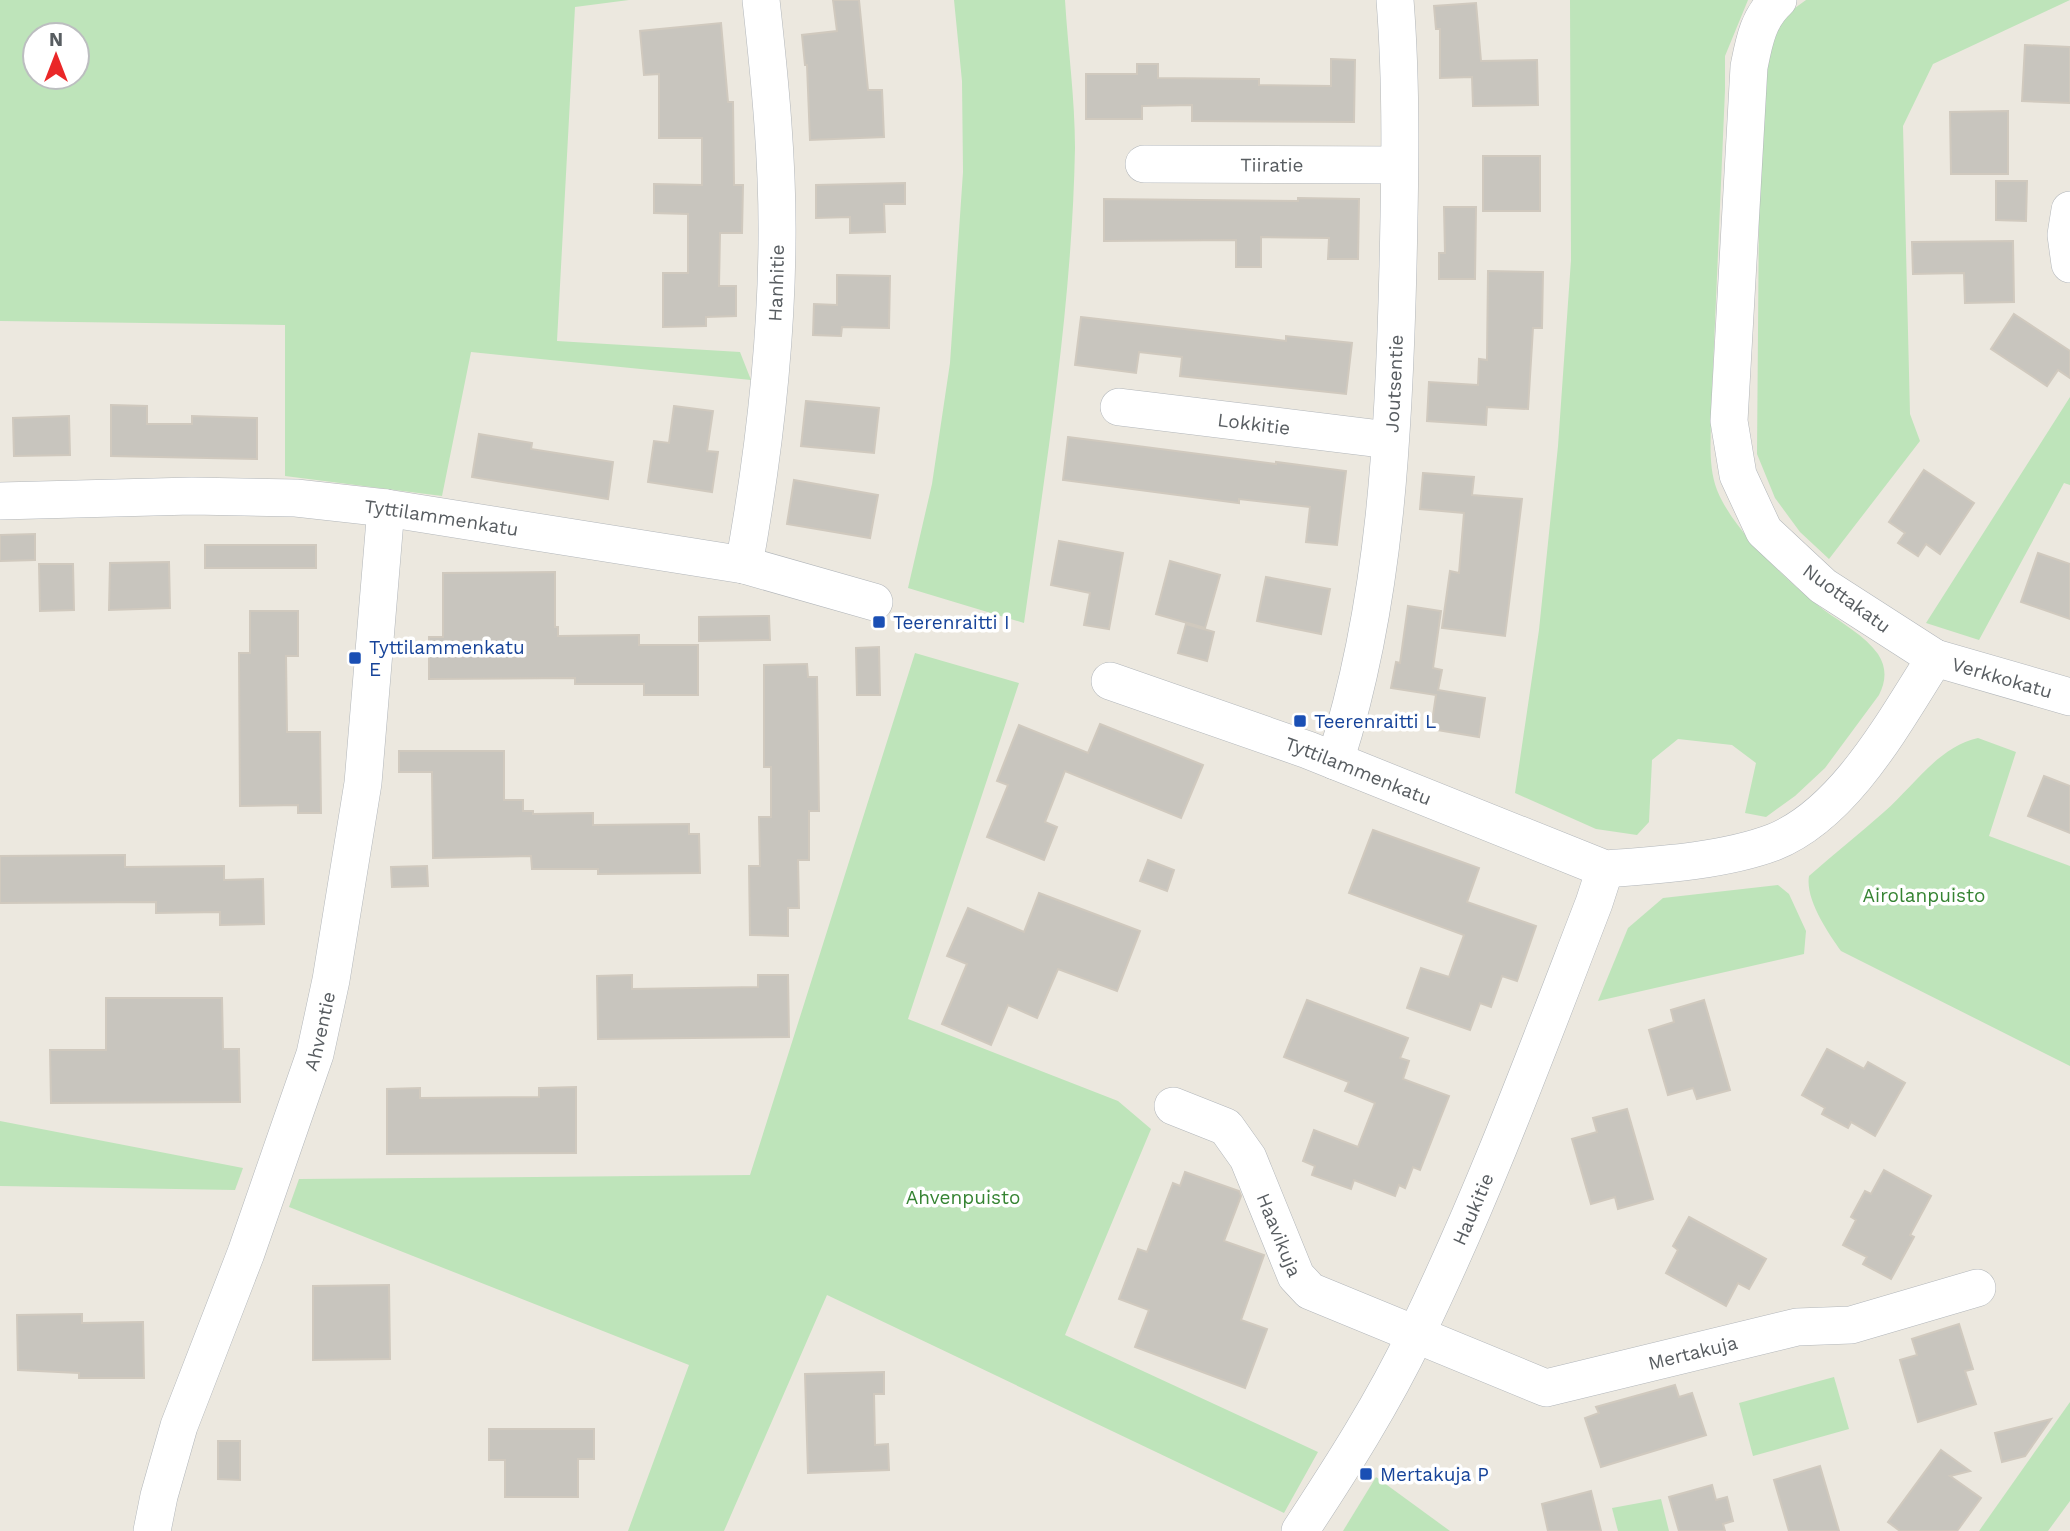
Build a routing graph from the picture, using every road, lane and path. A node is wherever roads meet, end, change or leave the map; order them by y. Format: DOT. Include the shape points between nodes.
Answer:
graph roads {
  1 [pos="761,0"];
  2 [pos="1395,0"];
  3 [pos="1778,0"];
  4 [pos="1144,164"];
  5 [pos="1399,165"];
  6 [pos="2070,210"];
  7 [pos="2070,264"];
  8 [pos="1119,407"];
  9 [pos="1390,440"];
  10 [pos="0,501"];
  11 [pos="386,508"];
  12 [pos="744,565"];
  13 [pos="874,602"];
  14 [pos="1935,658"];
  15 [pos="1110,681"];
  16 [pos="2070,698"];
  17 [pos="1335,761"];
  18 [pos="1605,869"];
  19 [pos="1173,1106"];
  20 [pos="1977,1288"];
  21 [pos="1416,1334"];
  22 [pos="152,1531"];
  23 [pos="1300,1531"];
  1 -- 12 [label="street, Hanhitie" via="776,170 776,297 756,495"];
  2 -- 5 [label="street, Joutsentie"];
  3 -- 14 [label="street, Nuottakatu" via="1755,35 1749,67 1729,421 1738,475 1763,531 1824,586"];
  4 -- 5 [label="street, Tiiratie"];
  5 -- 9 [label="street, Joutsentie"];
  6 -- 7 [label="street" via="2066,235"];
  8 -- 9 [label="street, Lokkitie"];
  9 -- 17 [label="street, Joutsentie" via="1367,631"];
  10 -- 11 [label="street, Tyttilammenkatu" via="192,496 296,498"];
  11 -- 12 [label="street, Tyttilammenkatu"];
  11 -- 22 [label="street, Ahventie" via="363,783 315,1054 246,1253 179,1426"];
  12 -- 13 [label="street, Tyttilammenkatu"];
  14 -- 16 [label="street, Verkkokatu"];
  14 -- 18 [label="street" via="1847,785 1795,830 1775,841 1702,859"];
  15 -- 17 [label="street, Tyttilammenkatu"];
  17 -- 18 [label="street, Tyttilammenkatu"];
  18 -- 21 [label="street, Haukitie" via="1508,1127"];
  19 -- 21 [label="street, Haavikuja" via="1226,1127 1248,1158 1296,1276 1310,1291"];
  20 -- 21 [label="street, Mertakuja" via="1851,1325 1797,1327 1546,1388"];
  21 -- 23 [label="street, Haukitie" via="1373,1415"];
}
